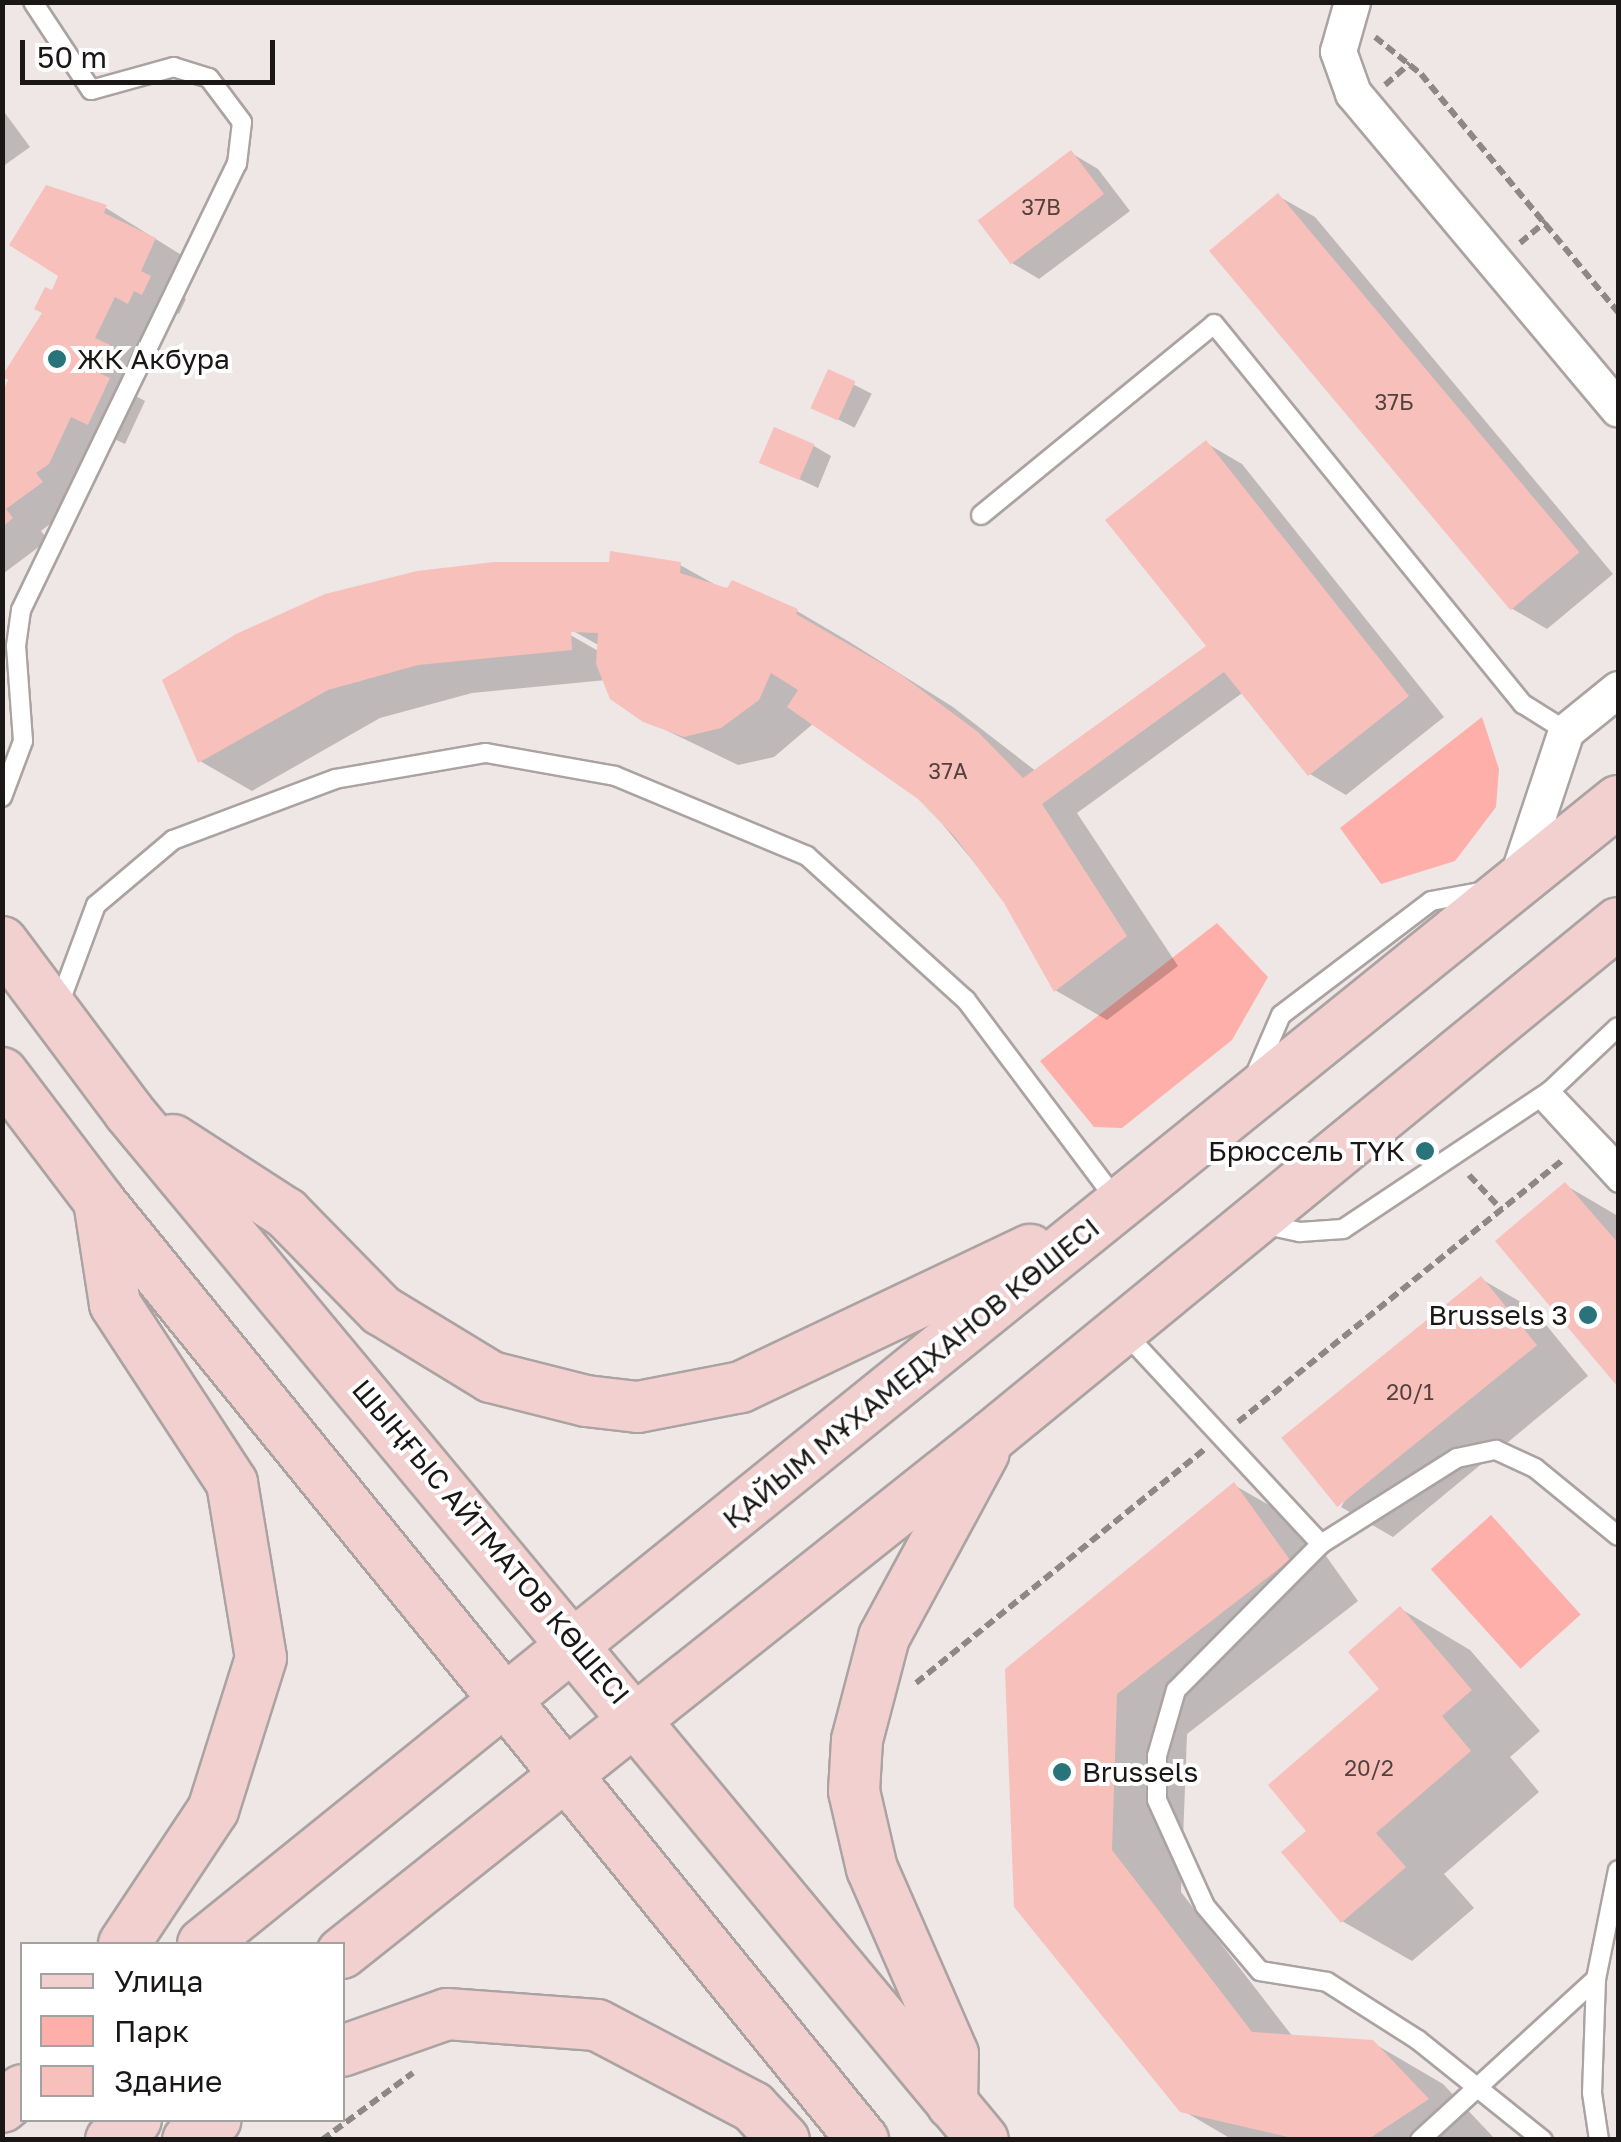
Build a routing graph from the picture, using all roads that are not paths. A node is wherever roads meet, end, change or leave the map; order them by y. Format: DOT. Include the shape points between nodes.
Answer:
graph roads {
  1 [pos="33,2"];
  2 [pos="1349,11"];
  3 [pos="1618,409"];
  4 [pos="981,515"];
  5 [pos="1618,689"];
  6 [pos="1566,731"];
  7 [pos="2,797"];
  8 [pos="1618,801"];
  9 [pos="1515,885"];
  10 [pos="1618,923"];
  11 [pos="2,942"];
  12 [pos="56,1012"];
  13 [pos="1618,1027"];
  14 [pos="2,1073"];
  15 [pos="1545,1095"];
  16 [pos="129,1112"];
  17 [pos="1618,1162"];
  18 [pos="1618,1183"];
  19 [pos="99,1201"];
  20 [pos="1120,1204"];
  21 [pos="1250,1221"];
  22 [pos="1122,1329"];
  23 [pos="992,1436"];
  24 [pos="1618,1536"];
  25 [pos="1321,1544"];
  26 [pos="576,1644"];
  27 [pos="505,1701"];
  28 [pos="636,1716"];
  29 [pos="566,1773"];
  30 [pos="1618,1870"];
  31 [pos="125,1942"];
  32 [pos="205,1942"];
  33 [pos="345,1951"];
  34 [pos="1596,1979"];
  35 [pos="345,2050"];
  36 [pos="1477,2084"];
  37 [pos="134,2122"];
  38 [pos="213,2122"];
  39 [pos="968,2122"];
  40 [pos="111,2140"];
  41 [pos="188,2140"];
  42 [pos="784,2140"];
  43 [pos="863,2140"];
  44 [pos="1420,2140"];
  45 [pos="1544,2140"];
  46 [pos="1599,2140"];
  1 -- 7 [label="lane" via="91,90 174,67 208,78 242,122 237,164 21,610 23,741"];
  2 -- 3 [label="street" via="1338,51 1353,93"];
  4 -- 6 [label="lane" via="1214,324 1523,704"];
  5 -- 6 [label="street"];
  6 -- 9 [label="street"];
  8 -- 9 [label="main road, ҚАЙЫМ МҰХАМЕДХАНОВ КӨШЕСІ"];
  9 -- 20 [label="main road, ҚАЙЫМ МҰХАМЕДХАНОВ КӨШЕСІ"];
  10 -- 21 [label="main road"];
  11 -- 12 [label="main road, ШЫҢҒЫС АЙТМАТОВ КӨШЕСІ"];
  12 -- 16 [label="main road, ШЫҢҒЫС АЙТМАТОВ КӨШЕСІ"];
  12 -- 20 [label="lane" via="96,905 173,840 335,779 486,753 615,776 807,856 966,1000"];
  13 -- 15 [label="lane"];
  14 -- 19 [label="main road"];
  15 -- 17 [label="lane"];
  15 -- 18 [label="lane"];
  15 -- 21 [label="lane" via="1343,1229 1300,1232"];
  16 -- 20 [label="main road" via="286,1213 381,1310 490,1377 638,1407 741,1387 849,1341"];
  16 -- 26 [label="main road, ШЫҢҒЫС АЙТМАТОВ КӨШЕСІ"];
  19 -- 27 [label="main road"];
  19 -- 31 [label="main road" via="115,1304 232,1483 260,1658 213,1810"];
  20 -- 26 [label="main road, ҚАЙЫМ МҰХАМЕДХАНОВ КӨШЕСІ"];
  21 -- 22 [label="main road"];
  22 -- 23 [label="main road"];
  22 -- 25 [label="lane"];
  23 -- 28 [label="main road"];
  23 -- 39 [label="main road" via="884,1637 857,1740 854,1790 872,1869 953,2054"];
  24 -- 25 [label="lane" via="1536,1468 1496,1450 1457,1458"];
  25 -- 36 [label="lane" via="1176,1690 1157,1756 1157,1800 1205,1906 1260,1971 1327,1982"];
  26 -- 27 [label="main road, ҚАЙЫМ МҰХАМЕДХАНОВ КӨШЕСІ"];
  26 -- 28 [label="main road, ШЫҢҒЫС АЙТМАТОВ КӨШЕСІ"];
  27 -- 29 [label="main road"];
  27 -- 32 [label="main road, ҚАЙЫМ МҰХАМЕДХАНОВ КӨШЕСІ"];
  28 -- 29 [label="main road"];
  28 -- 39 [label="main road, ШЫҢҒЫС АЙТМАТОВ КӨШЕСІ"];
  29 -- 33 [label="main road"];
  29 -- 43 [label="main road"];
  30 -- 34 [label="lane"];
  34 -- 36 [label="lane"];
  34 -- 46 [label="lane" via="1592,2093"];
  35 -- 42 [label="main road" via="447,2014 596,2025 753,2107"];
  36 -- 44 [label="lane"];
  36 -- 45 [label="lane"];
  37 -- 40 [label="main road"];
  38 -- 41 [label="main road"];
}
